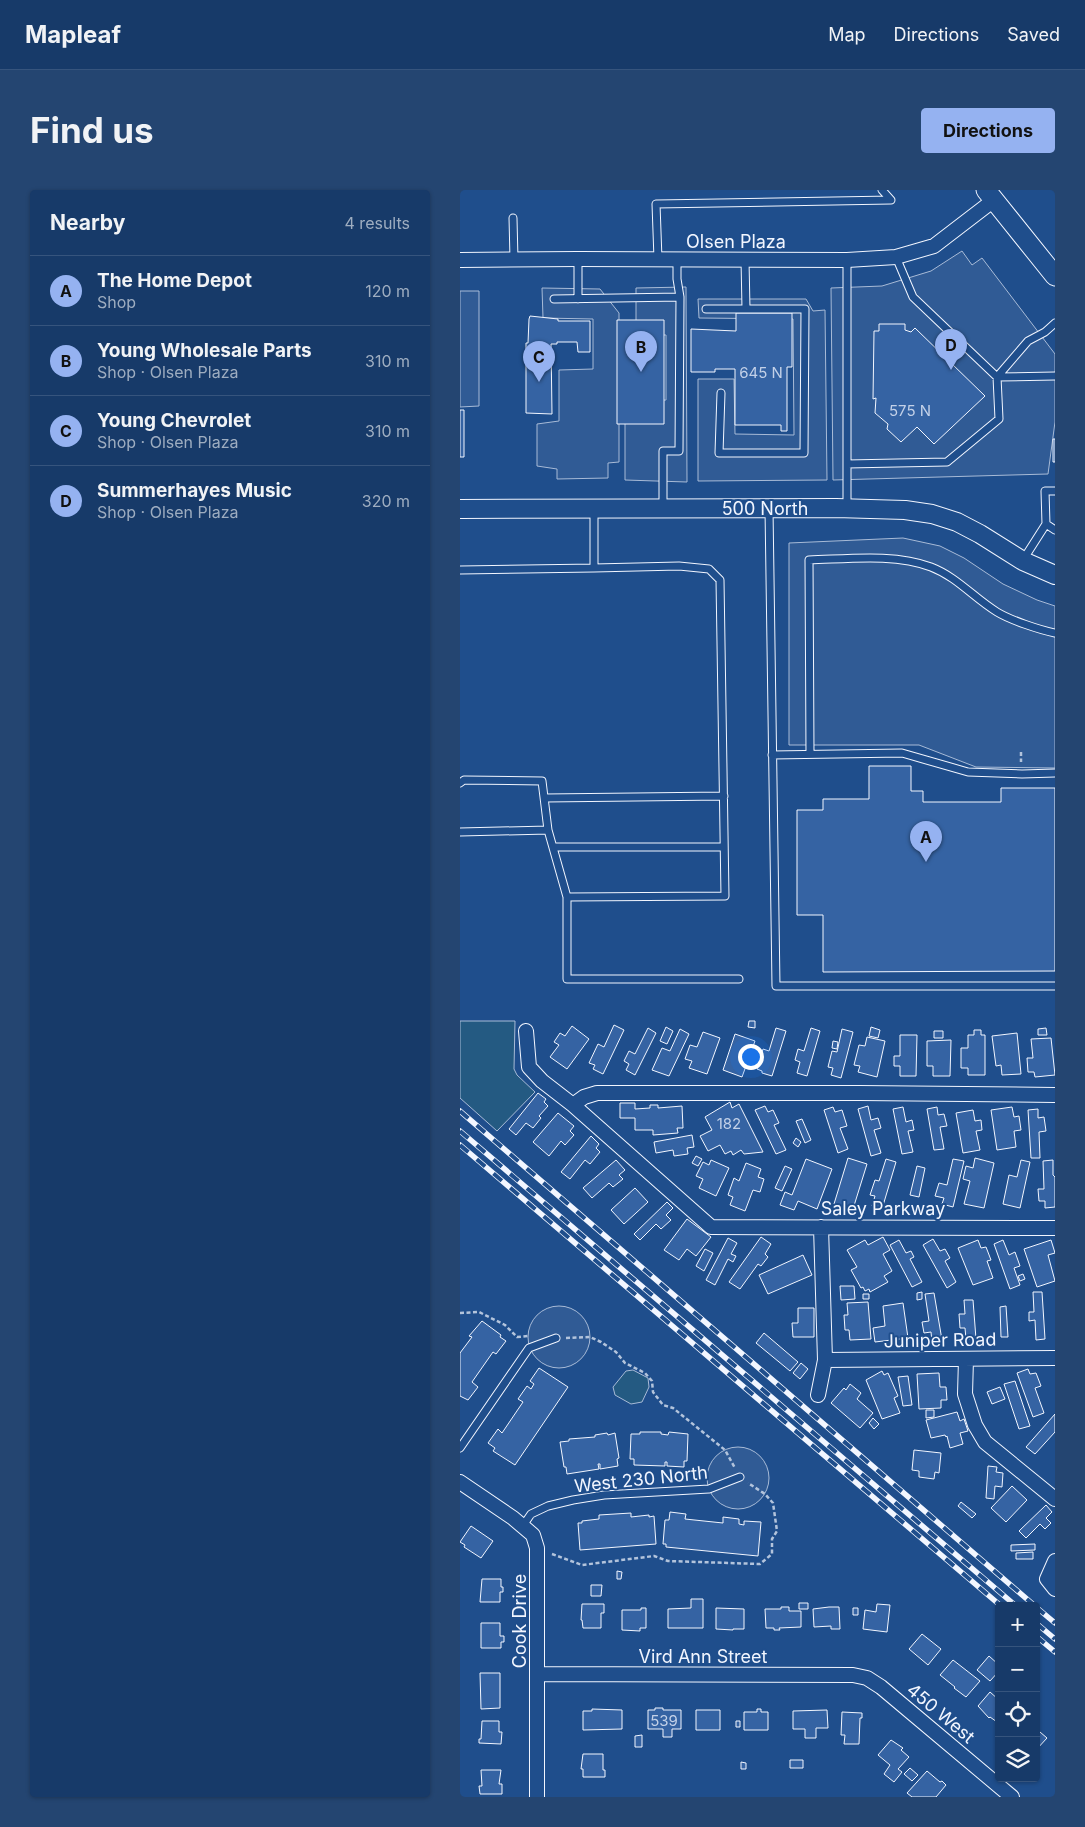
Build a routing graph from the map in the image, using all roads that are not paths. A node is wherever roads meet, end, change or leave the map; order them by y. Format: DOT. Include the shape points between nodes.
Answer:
graph roads {
  1 [pos="882,190"];
  2 [pos="990,195"];
  3 [pos="514,218"];
  4 [pos="896,257"];
  5 [pos="578,258"];
  6 [pos="514,259"];
  7 [pos="658,259"];
  8 [pos="677,259"];
  9 [pos="460,260"];
  10 [pos="745,260"];
  11 [pos="847,260"];
  12 [pos="1055,276"];
  13 [pos="680,297"];
  14 [pos="554,299"];
  15 [pos="578,299"];
  16 [pos="746,309"];
  17 [pos="706,310"];
  18 [pos="1055,323"];
  19 [pos="1055,376"];
  20 [pos="998,377"];
  21 [pos="721,393"];
  22 [pos="847,464"];
  23 [pos="1055,491"];
  24 [pos="663,508"];
  25 [pos="847,508"];
  26 [pos="460,509"];
  27 [pos="594,509"];
  28 [pos="768,509"];
  29 [pos="1046,524"];
  30 [pos="1055,530"];
  31 [pos="1023,561"];
  32 [pos="594,568"];
  33 [pos="460,570"];
  34 [pos="1055,576"];
  35 [pos="1055,633"];
  36 [pos="810,754"];
  37 [pos="772,755"];
  38 [pos="1055,773"];
  39 [pos="460,783"];
  40 [pos="724,796"];
  41 [pos="545,798"];
  42 [pos="548,830"];
  43 [pos="460,832"];
  44 [pos="553,847"];
  45 [pos="724,847"];
  46 [pos="567,897"];
  47 [pos="739,979"];
  48 [pos="1055,986"];
  49 [pos="526,1031"];
  50 [pos="1055,1095"];
  51 [pos="573,1105"];
  52 [pos="821,1227"];
  53 [pos="1055,1228"];
  54 [pos="556,1338"];
  55 [pos="1055,1358"];
  56 [pos="966,1359"];
  57 [pos="825,1360"];
  58 [pos="818,1395"];
  59 [pos="460,1448"];
  60 [pos="740,1477"];
  61 [pos="460,1482"];
  62 [pos="1055,1499"];
  63 [pos="522,1527"];
  64 [pos="1055,1561"];
  65 [pos="1055,1589"];
  66 [pos="538,1674"];
  67 [pos="867,1678"];
  68 [pos="537,1797"];
  69 [pos="1012,1797"];
  1 -- 7 [label="lane" via="891,200 656,204"];
  2 -- 4 [label="street, Olsen Plaza" via="934,246"];
  2 -- 12 [label="main road"];
  3 -- 6 [label="lane"];
  4 -- 11 [label="street, Olsen Plaza"];
  4 -- 20 [label="lane" via="913,297"];
  5 -- 6 [label="street, Olsen Plaza"];
  5 -- 7 [label="street, Olsen Plaza"];
  5 -- 15 [label="lane"];
  6 -- 9 [label="street, Olsen Plaza"];
  7 -- 8 [label="street, Olsen Plaza"];
  8 -- 10 [label="street, Olsen Plaza"];
  8 -- 13 [label="lane"];
  10 -- 11 [label="street, Olsen Plaza"];
  10 -- 16 [label="lane"];
  11 -- 22 [label="lane"];
  13 -- 15 [label="lane"];
  13 -- 24 [label="lane" via="678,451 663,451"];
  14 -- 15 [label="lane"];
  16 -- 17 [label="lane"];
  16 -- 21 [label="lane" via="805,310 804,453 719,453"];
  18 -- 20 [label="lane" via="1028,342"];
  19 -- 20 [label="lane"];
  20 -- 22 [label="lane" via="999,419 948,462"];
  22 -- 25 [label="lane"];
  23 -- 29 [label="lane" via="1045,491"];
  24 -- 27 [label="street, 500 North"];
  24 -- 28 [label="street, 500 North"];
  25 -- 28 [label="street, 500 North"];
  25 -- 31 [label="street, 500 North" via="905,510 945,518"];
  26 -- 27 [label="street, 500 North"];
  27 -- 32 [label="lane"];
  28 -- 37 [label="lane"];
  29 -- 30 [label="lane"];
  29 -- 31 [label="lane"];
  31 -- 34 [label="street, 500 North"];
  32 -- 33 [label="lane"];
  32 -- 40 [label="lane" via="680,566 709,569 720,580"];
  35 -- 36 [label="lane" via="998,613 952,577 930,566 902,559 809,560"];
  36 -- 37 [label="lane"];
  36 -- 38 [label="lane" via="902,753 968,772"];
  37 -- 48 [label="lane" via="776,986"];
  39 -- 41 [label="lane" via="464,780 542,781"];
  40 -- 41 [label="lane"];
  40 -- 45 [label="lane"];
  41 -- 42 [label="lane"];
  42 -- 43 [label="lane"];
  42 -- 44 [label="lane"];
  44 -- 45 [label="lane"];
  44 -- 46 [label="lane"];
  45 -- 46 [label="lane" via="725,896"];
  46 -- 47 [label="lane" via="567,979"];
  49 -- 51 [label="street" via="529,1067"];
  50 -- 51 [label="street" via="597,1093"];
  51 -- 52 [label="street, Saley Parkway" via="710,1228"];
  52 -- 53 [label="street, Saley Parkway"];
  52 -- 57 [label="street"];
  54 -- 59 [label="lane" via="529,1348"];
  55 -- 56 [label="street, Juniper Road"];
  56 -- 57 [label="street, Juniper Road"];
  56 -- 62 [label="street" via="965,1394 975,1425 986,1442"];
  57 -- 58 [label="street"];
  60 -- 63 [label="lane, West 230 North" via="709,1489 573,1500 531,1514"];
  61 -- 63 [label="street, Cook Drive"];
  63 -- 66 [label="street, Cook Drive" via="533,1536 537,1548"];
  64 -- 65 [label="street" via="1047,1579"];
  66 -- 67 [label="street, Vird Ann Street" via="853,1675"];
  66 -- 68 [label="street, Cook Drive"];
  67 -- 69 [label="street, 450 West"];
}
